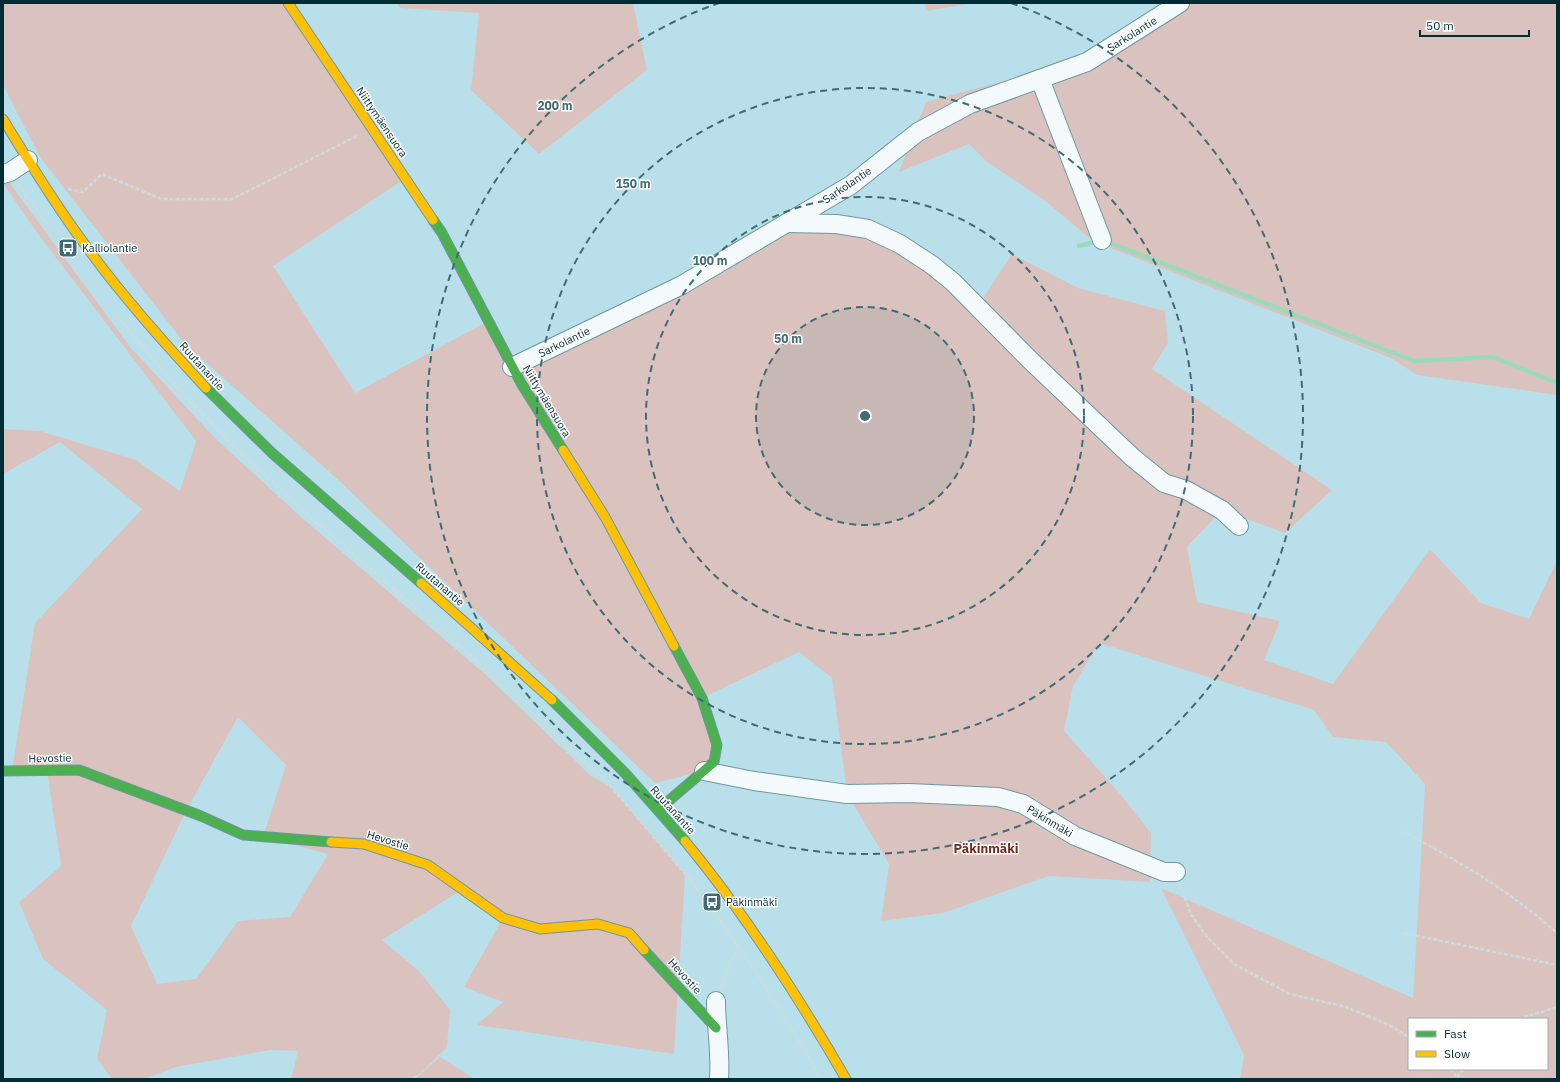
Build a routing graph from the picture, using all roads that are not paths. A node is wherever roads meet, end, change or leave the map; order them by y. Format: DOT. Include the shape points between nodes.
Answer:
graph roads {
  1 [pos="288,3"];
  2 [pos="1180,3"];
  3 [pos="1040,79"];
  4 [pos="3,119"];
  5 [pos="28,160"];
  6 [pos="6,173"];
  7 [pos="786,223"];
  8 [pos="1102,240"];
  9 [pos="512,367"];
  10 [pos="1239,526"];
  11 [pos="704,771"];
  12 [pos="3,772"];
  13 [pos="658,810"];
  14 [pos="1176,872"];
  15 [pos="716,1001"];
  16 [pos="716,1028"];
  17 [pos="719,1079"];
  18 [pos="846,1079"];
  1 -- 9 [label="street, Niittymäensuora" via="442,233"];
  2 -- 3 [label="street, Sarkolantie" via="1087,62"];
  3 -- 7 [label="street, Sarkolantie" via="970,104 918,132 851,185"];
  3 -- 8 [label="street"];
  4 -- 5 [label="street, Ruutanantie"];
  5 -- 6 [label="street"];
  5 -- 13 [label="street, Ruutanantie" via="86,247 161,339 219,403 309,487 498,650 588,736"];
  7 -- 9 [label="street, Sarkolantie" via="682,285"];
  7 -- 10 [label="street" via="836,224 868,229 900,244 932,265 953,282 1132,457 1164,483 1186,490 1222,510"];
  9 -- 11 [label="street, Niittymäensuora" via="605,517 702,698 717,745 714,762"];
  11 -- 13 [label="street, Niittymäensuora"];
  11 -- 14 [label="street, Päkinmäki" via="847,794 909,793 998,797 1023,804 1075,836 1164,872"];
  12 -- 16 [label="street, Hevostie" via="79,770 201,816 243,836 364,844 428,865 503,918 540,929 598,924 629,933"];
  13 -- 18 [label="street, Ruutanantie" via="694,851 766,949 821,1034"];
  15 -- 16 [label="street"];
  16 -- 17 [label="street"];
}
